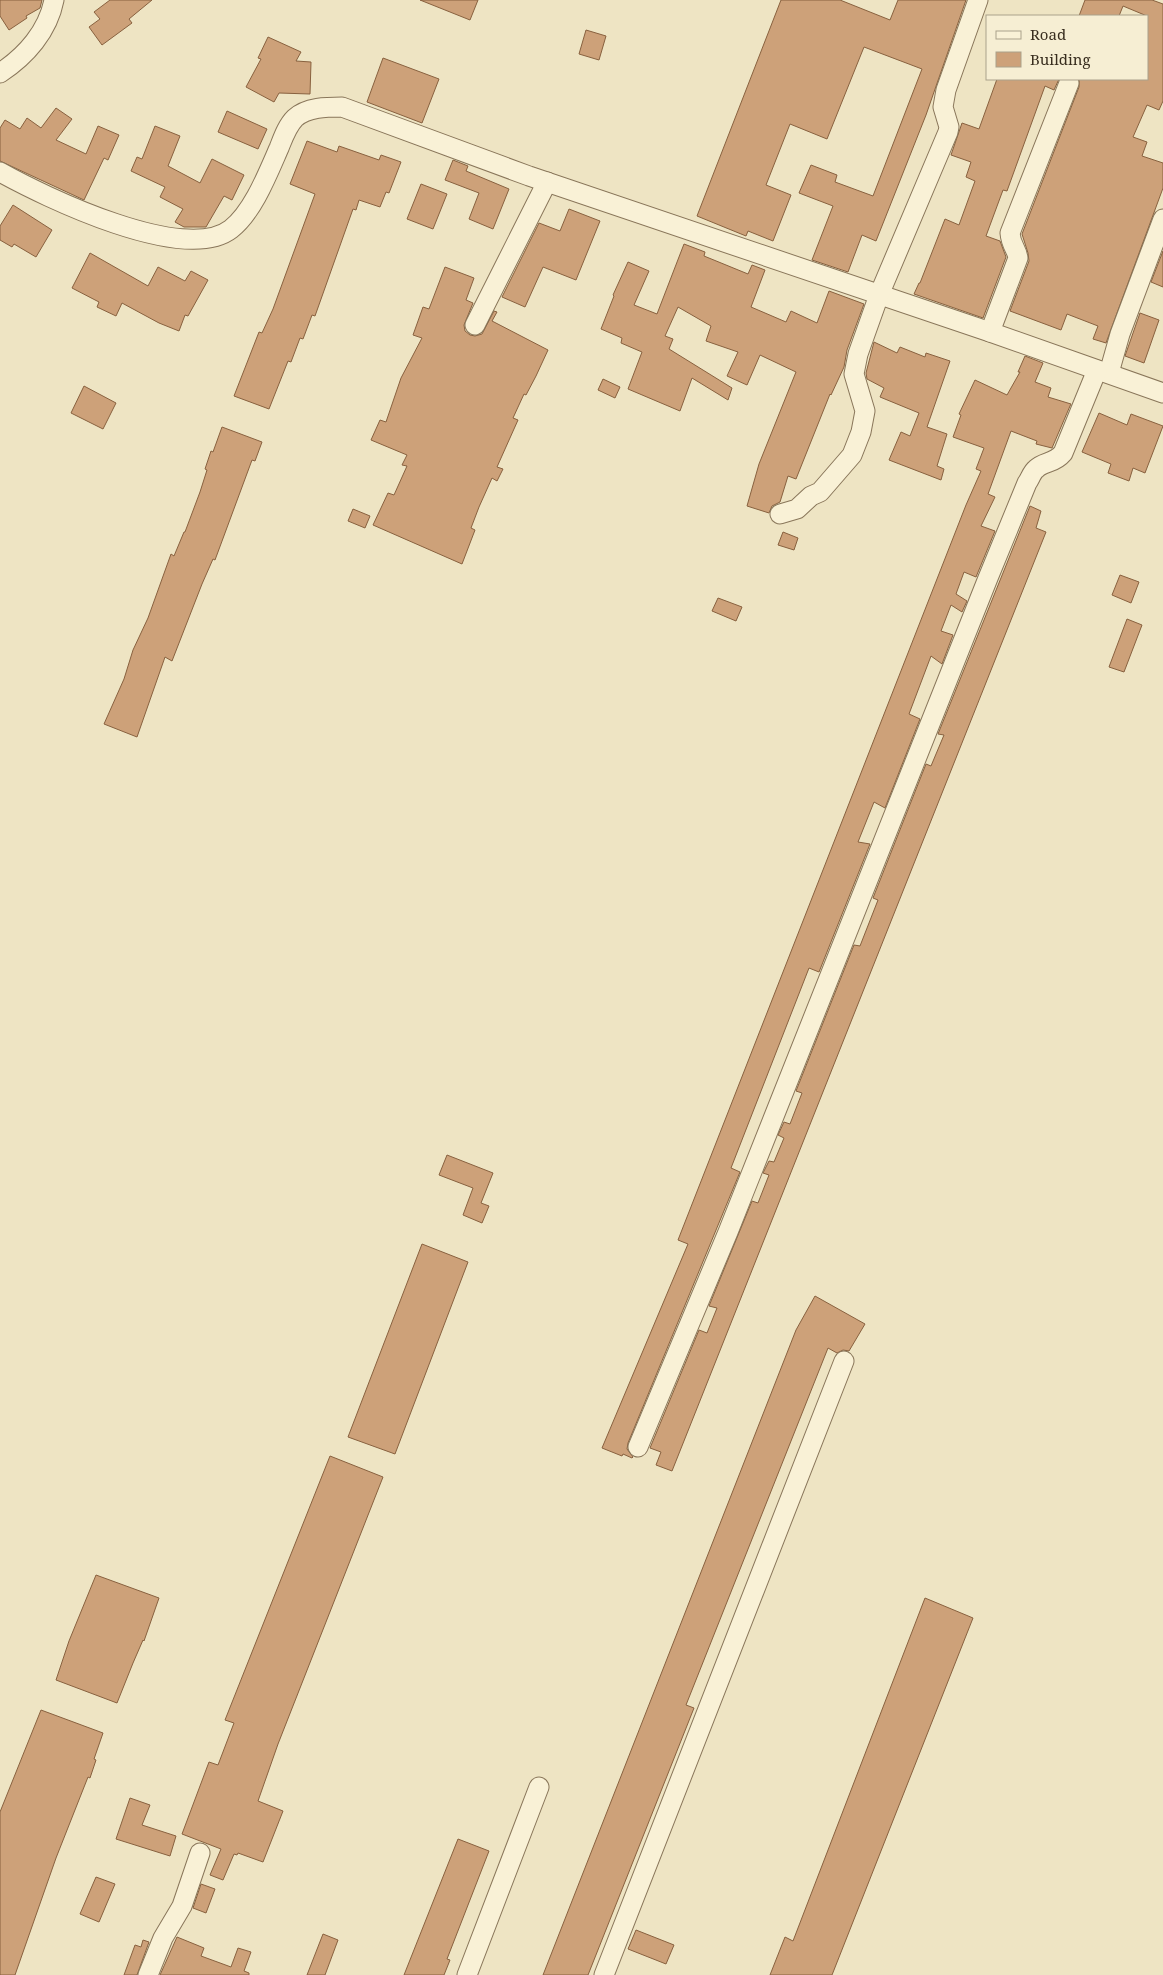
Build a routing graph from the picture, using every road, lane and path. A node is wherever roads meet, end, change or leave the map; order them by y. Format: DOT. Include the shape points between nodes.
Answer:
graph roads {
  1 [pos="54,0"];
  2 [pos="978,0"];
  3 [pos="0,73"];
  4 [pos="1069,84"];
  5 [pos="3,176"];
  6 [pos="547,182"];
  7 [pos="1163,219"];
  8 [pos="879,295"];
  9 [pos="475,325"];
  10 [pos="990,332"];
  11 [pos="1103,372"];
  12 [pos="1163,393"];
  13 [pos="780,514"];
  14 [pos="844,1361"];
  15 [pos="638,1447"];
  16 [pos="539,1787"];
  17 [pos="200,1853"];
  18 [pos="148,1975"];
  19 [pos="467,1975"];
  20 [pos="604,1975"];
  1 -- 3 [label="street" via="48,20 33,45"];
  2 -- 8 [label="street" via="946,90 943,107 948,132"];
  4 -- 10 [label="street" via="1010,233 1018,258"];
  5 -- 6 [label="street" via="87,214 129,227 175,239 219,236 247,213 288,126 296,117 310,110 328,107 342,108"];
  6 -- 8 [label="street"];
  6 -- 9 [label="street"];
  7 -- 11 [label="street"];
  8 -- 10 [label="street"];
  8 -- 13 [label="street" via="854,374 865,411 852,455 820,492 810,496 797,509"];
  10 -- 11 [label="street"];
  11 -- 12 [label="street"];
  11 -- 15 [label="street" via="1063,454 1035,470 1028,483 728,1232"];
  14 -- 20 [label="street"];
  16 -- 19 [label="street"];
  17 -- 18 [label="street" via="182,1906 163,1938"];
}
